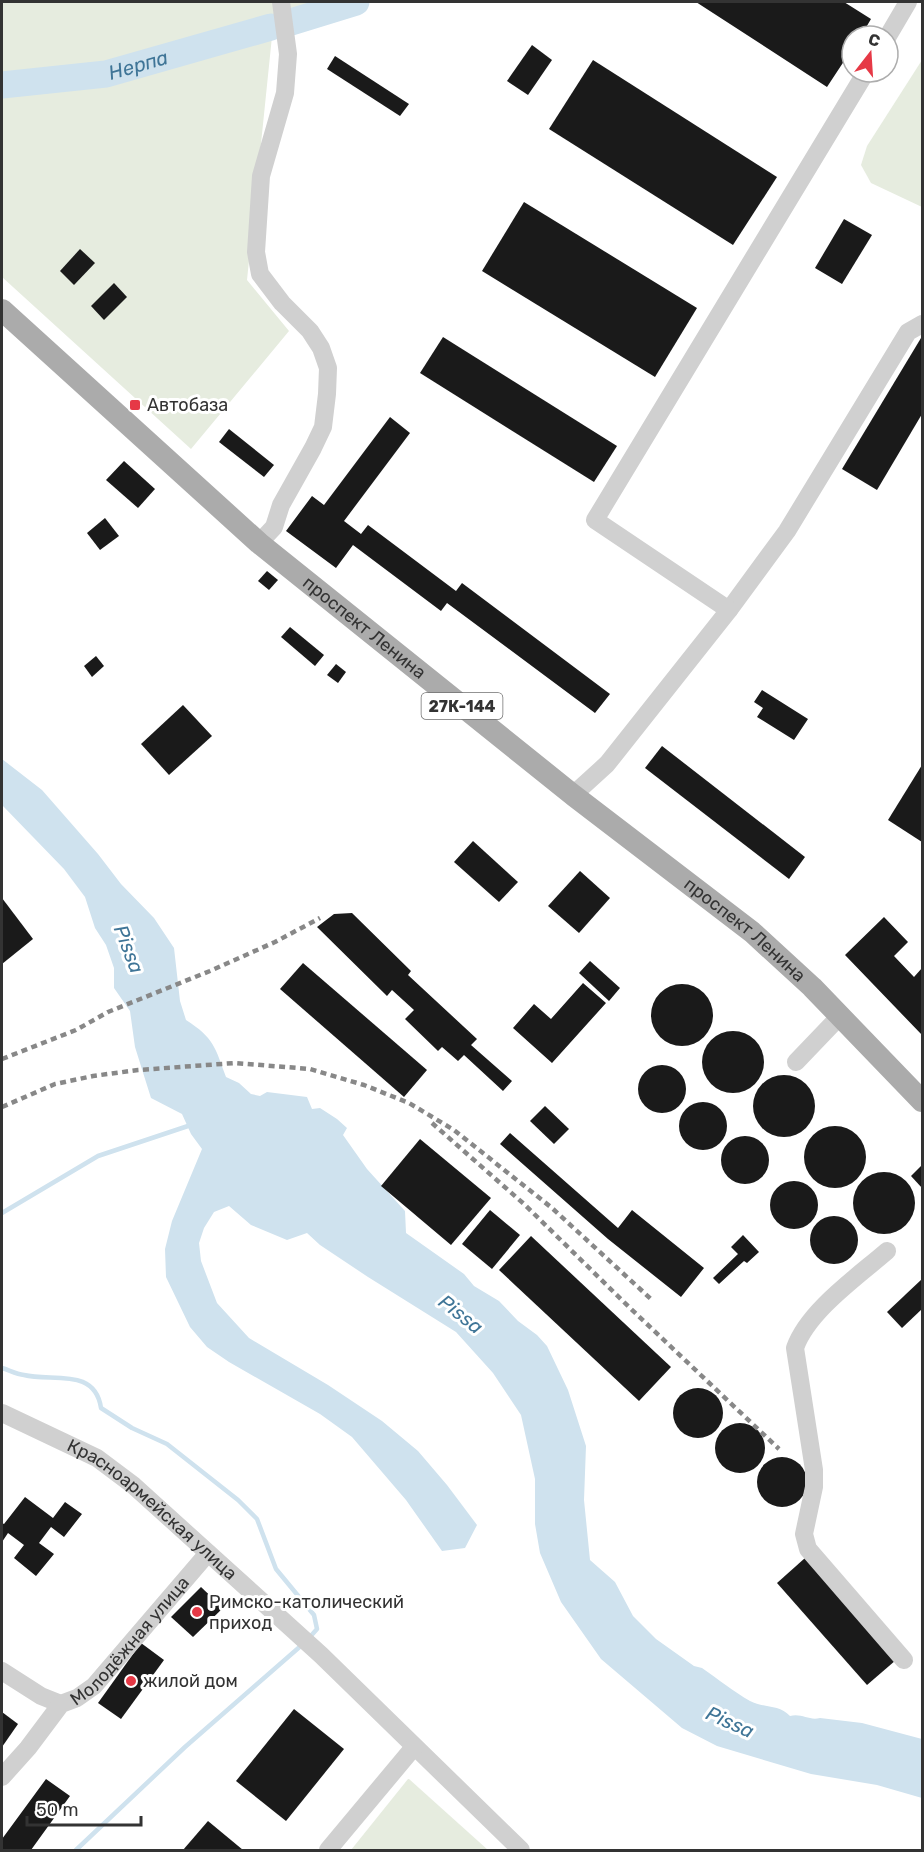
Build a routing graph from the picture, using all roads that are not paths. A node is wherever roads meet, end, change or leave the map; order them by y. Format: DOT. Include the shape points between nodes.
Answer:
graph roads {
  1 [pos="281,2"];
  2 [pos="908,2"];
  3 [pos="895,24"];
  4 [pos="859,84"];
  5 [pos="2,310"];
  6 [pos="922,324"];
  7 [pos="259,543"];
  8 [pos="729,610"];
  9 [pos="573,795"];
  10 [pos="840,1016"];
  11 [pos="796,1062"];
  12 [pos="922,1101"];
  13 [pos="887,1251"];
  14 [pos="4,1418"];
  15 [pos="208,1553"];
  16 [pos="904,1660"];
  17 [pos="2,1671"];
  18 [pos="61,1704"];
  19 [pos="414,1747"];
  20 [pos="2,1777"];
  21 [pos="327,1851"];
  22 [pos="521,1851"];
  1 -- 7 [label="street" via="288,54 285,93 261,176 256,252 260,274 321,348 328,368 327,394 323,427 274,527"];
  2 -- 3 [label="street"];
  4 -- 8 [label="street" via="595,520"];
  5 -- 7 [label="main road, проспект Ленина / 27К-144"];
  6 -- 8 [label="street" via="908,332 787,531"];
  7 -- 9 [label="main road, проспект Ленина / 27К-144"];
  8 -- 9 [label="street" via="607,764"];
  9 -- 10 [label="main road, проспект Ленина / 27К-144" via="752,932"];
  10 -- 11 [label="street"];
  10 -- 12 [label="main road, проспект Ленина / 27К-144"];
  13 -- 16 [label="street" via="811,1319 795,1348 814,1470 804,1534 808,1549"];
  14 -- 15 [label="street, Красноармейская улица" via="97,1458"];
  15 -- 18 [label="street, Молодёжная улица" via="94,1686"];
  15 -- 19 [label="street, Красноармейская улица" via="321,1655"];
  17 -- 18 [label="street"];
  18 -- 20 [label="street, Молодёжная улица"];
  19 -- 21 [label="street"];
  19 -- 22 [label="street, Красноармейская улица"];
}
